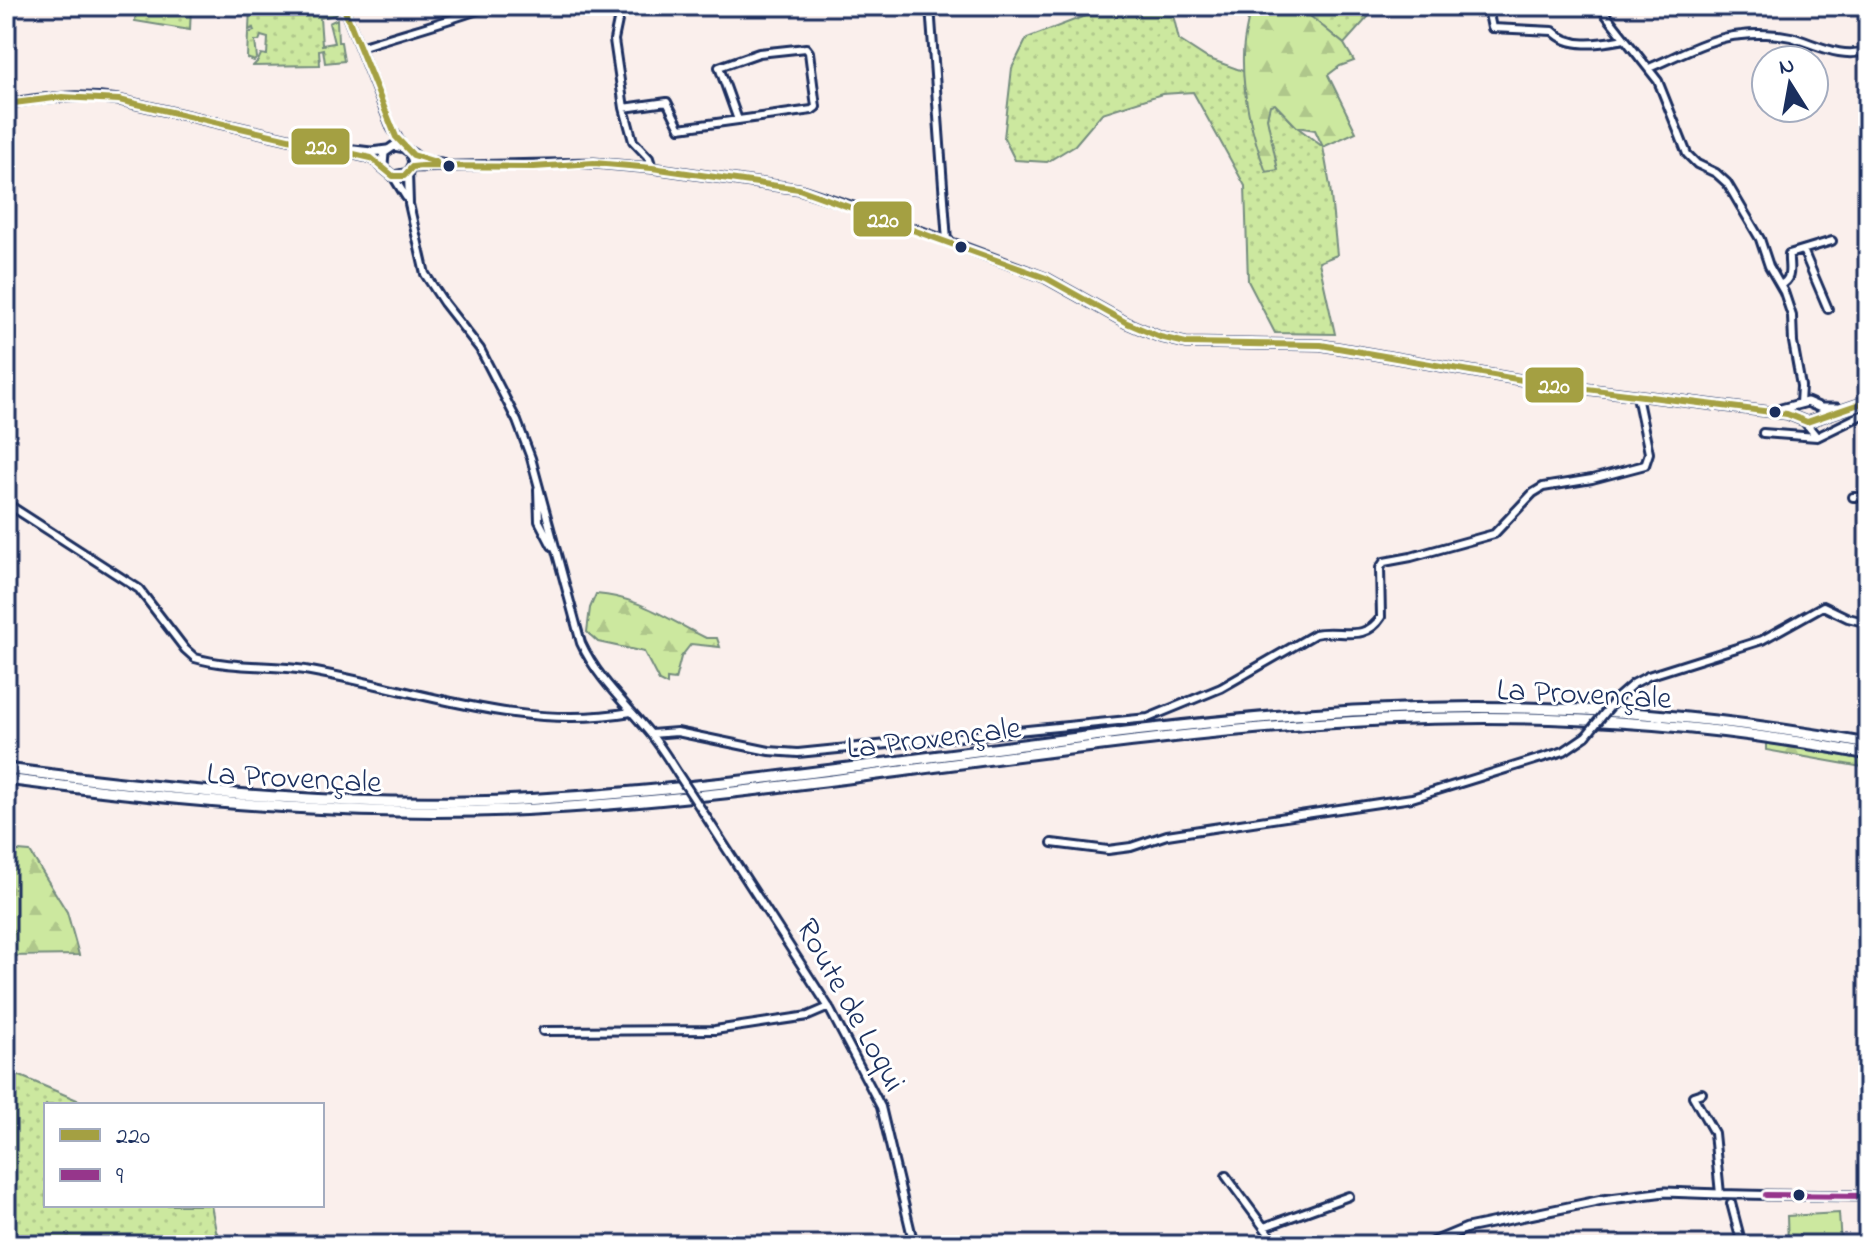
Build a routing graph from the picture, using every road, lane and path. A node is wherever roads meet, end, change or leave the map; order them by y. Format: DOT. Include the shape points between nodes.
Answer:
graph roads {
  1 [pos="343,6"];
  2 [pos="489,6"];
  3 [pos="621,6"];
  4 [pos="930,6"];
  5 [pos="1490,6"];
  6 [pos="1599,6"];
  7 [pos="1625,39"];
  8 [pos="360,47"];
  9 [pos="1868,50"];
  10 [pos="1649,68"];
  11 [pos="6,103"];
  12 [pos="624,108"];
  13 [pos="738,120"];
  14 [pos="392,129"];
  15 [pos="404,148"];
  16 [pos="386,150"];
  17 [pos="411,155"];
  18 [pos="579,164"];
  19 [pos="383,166"];
  20 [pos="652,168"];
  21 [pos="410,170"];
  22 [pos="393,176"];
  23 [pos="409,204"];
  24 [pos="947,241"];
  25 [pos="1832,241"];
  26 [pos="1803,250"];
  27 [pos="1780,285"];
  28 [pos="1828,309"];
  29 [pos="1801,386"];
  30 [pos="1637,396"];
  31 [pos="1868,399"];
  32 [pos="1799,405"];
  33 [pos="1813,405"];
  34 [pos="1763,411"];
  35 [pos="1868,412"];
  36 [pos="1807,419"];
  37 [pos="1763,433"];
  38 [pos="1815,436"];
  39 [pos="1853,497"];
  40 [pos="1868,497"];
  41 [pos="6,503"];
  42 [pos="1868,623"];
  43 [pos="631,712"];
  44 [pos="651,734"];
  45 [pos="1868,744"];
  46 [pos="1868,754"];
  47 [pos="6,769"];
  48 [pos="6,779"];
  49 [pos="1052,843"];
  50 [pos="829,1007"];
  51 [pos="543,1031"];
  52 [pos="1702,1093"];
  53 [pos="1226,1176"];
  54 [pos="1720,1194"];
  55 [pos="1766,1195"];
  56 [pos="1349,1196"];
  57 [pos="1868,1196"];
  58 [pos="1731,1203"];
  59 [pos="1264,1227"];
  60 [pos="1772,1244"];
  61 [pos="914,1245"];
  62 [pos="1277,1245"];
  63 [pos="1426,1245"];
  64 [pos="1742,1245"];
  65 [pos="1759,1245"];
  1 -- 8 [label="street"];
  2 -- 8 [label="street"];
  3 -- 12 [label="street" via="614,40"];
  4 -- 24 [label="street"];
  5 -- 7 [label="street" via="1492,28 1553,31 1559,38 1585,44"];
  6 -- 7 [label="street"];
  7 -- 10 [label="street"];
  8 -- 14 [label="street"];
  9 -- 10 [label="street" via="1852,54 1787,36 1743,34"];
  10 -- 27 [label="street" via="1687,154 1727,183"];
  11 -- 16 [label="main road" via="60,92 107,94 357,150"];
  11 -- 19 [label="main road" via="63,95 119,100 356,154"];
  12 -- 13 [label="street" via="667,102 680,128"];
  12 -- 20 [label="street" via="633,141"];
  13 -- 13 [label="street" via="816,107 806,48 759,53 719,67"];
  14 -- 15 [label="street"];
  14 -- 16 [label="street"];
  15 -- 16 [label="main road"];
  15 -- 17 [label="main road"];
  16 -- 19 [label="main road"];
  17 -- 18 [label="main road" via="442,163"];
  17 -- 21 [label="main road"];
  18 -- 20 [label="main road"];
  18 -- 21 [label="main road"];
  19 -- 22 [label="main road"];
  20 -- 24 [label="main road" via="799,189"];
  21 -- 22 [label="main road"];
  21 -- 23 [label="street"];
  22 -- 23 [label="street"];
  23 -- 43 [label="street, Route de Loqui" via="425,274 474,340 517,421 588,657"];
  24 -- 30 [label="main road" via="1046,278 1127,323 1186,343 1321,345"];
  25 -- 26 [label="street"];
  26 -- 27 [label="street" via="1789,256 1790,273"];
  26 -- 28 [label="street"];
  27 -- 29 [label="street" via="1792,316"];
  29 -- 32 [label="street"];
  29 -- 33 [label="street"];
  30 -- 34 [label="main road"];
  30 -- 44 [label="street" via="1649,453 1645,465 1543,487 1494,534 1384,562 1381,617 1373,627 1350,635 1315,634 1237,680 1154,717 798,753 677,732"];
  31 -- 33 [label="main road" via="1839,407"];
  31 -- 36 [label="main road"];
  32 -- 33 [label="main road"];
  32 -- 34 [label="main road"];
  32 -- 36 [label="main road"];
  33 -- 36 [label="main road"];
  34 -- 36 [label="main road"];
  35 -- 38 [label="street"];
  36 -- 38 [label="street"];
  37 -- 38 [label="street"];
  39 -- 40 [label="street"];
  41 -- 43 [label="street" via="139,589 195,658 303,670 489,711 601,717"];
  42 -- 49 [label="street, bridge" via="1823,606 1762,640 1633,684 1586,736 1564,751 1412,798 1167,835 1108,850"];
  43 -- 44 [label="street, Route de Loqui"];
  44 -- 50 [label="street, Route de Loqui, bridge"];
  45 -- 47 [label="highway, La Provençale" via="1659,715 1454,708 1217,722 676,788 513,801 399,803 257,796"];
  46 -- 48 [label="highway, La Provençale" via="1672,726 1452,718 1193,734 692,796 514,810 288,808"];
  50 -- 51 [label="street" via="808,1016 715,1030"];
  50 -- 61 [label="street, Route de Loqui" via="881,1107"];
  52 -- 54 [label="street" via="1693,1096 1714,1133"];
  53 -- 59 [label="street"];
  54 -- 55 [label="street"];
  54 -- 63 [label="main road" via="1665,1192 1602,1200 1467,1228"];
  55 -- 57 [label="main road"];
  56 -- 59 [label="street"];
  58 -- 64 [label="street"];
  59 -- 62 [label="street"];
  60 -- 65 [label="street"];
}
